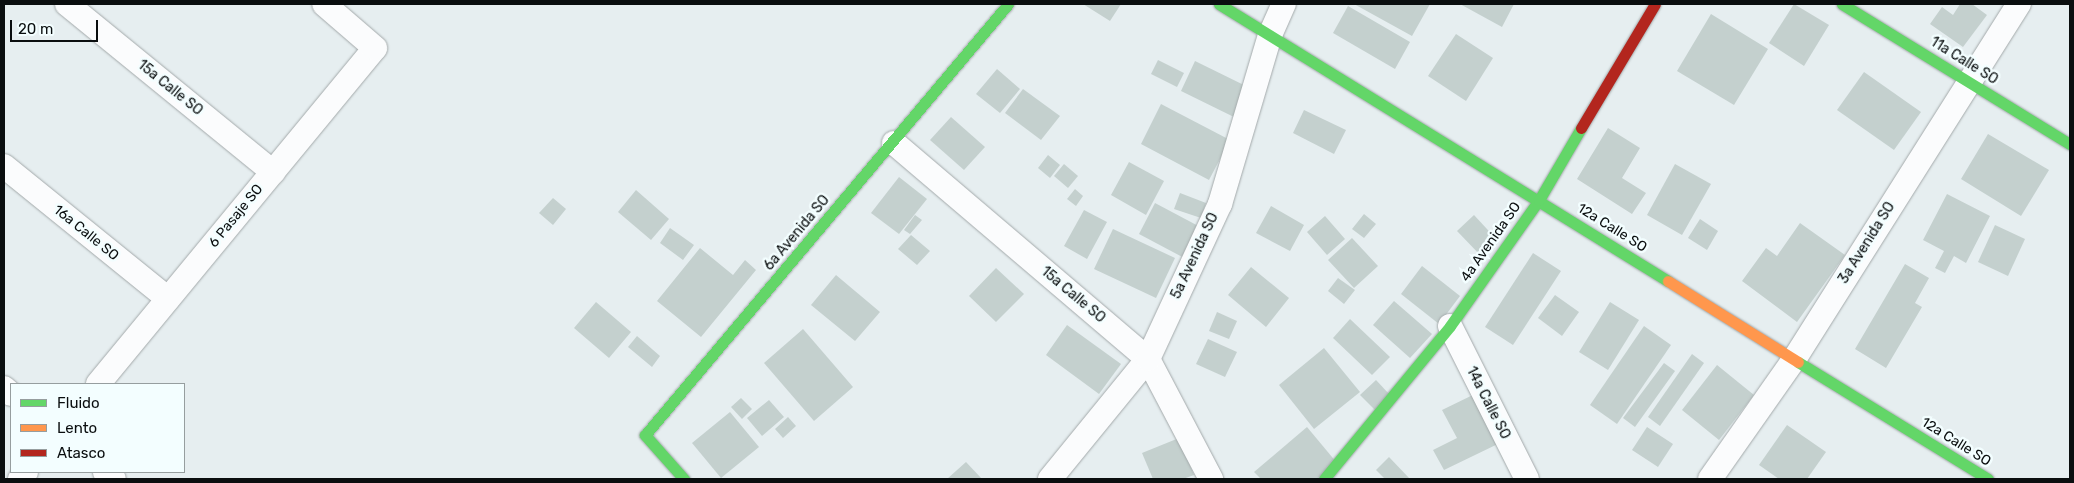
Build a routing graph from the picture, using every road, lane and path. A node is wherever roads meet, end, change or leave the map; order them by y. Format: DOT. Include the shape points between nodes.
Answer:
graph roads {
  1 [pos="67,4"];
  2 [pos="324,4"];
  3 [pos="1008,4"];
  4 [pos="1219,4"];
  5 [pos="1284,4"];
  6 [pos="1655,4"];
  7 [pos="1842,4"];
  8 [pos="2019,4"];
  9 [pos="1270,35"];
  10 [pos="1968,82"];
  11 [pos="894,142"];
  12 [pos="2070,144"];
  13 [pos="4,166"];
  14 [pos="273,172"];
  15 [pos="1538,200"];
  16 [pos="168,299"];
  17 [pos="1450,326"];
  18 [pos="1795,358"];
  19 [pos="1148,359"];
  20 [pos="99,383"];
  21 [pos="684,479"];
  22 [pos="1050,479"];
  23 [pos="1211,479"];
  24 [pos="1324,479"];
  25 [pos="1527,479"];
  26 [pos="1710,479"];
  27 [pos="1988,479"];
  1 -- 14 [label="street, 15a Calle SO"];
  2 -- 14 [label="street, 6 Pasaje SO" via="375,48"];
  3 -- 11 [label="street, 6a Avenida SO"];
  4 -- 9 [label="street, 12a Calle SO"];
  5 -- 9 [label="street, 5a Avenida SO"];
  6 -- 15 [label="street, 4a Avenida SO"];
  7 -- 10 [label="street, 11a Calle SO"];
  8 -- 10 [label="street, 3a Avenida SO"];
  9 -- 15 [label="street, 12a Calle SO"];
  9 -- 19 [label="street, 5a Avenida SO" via="1220,204"];
  10 -- 12 [label="street, 11a Calle SO"];
  10 -- 18 [label="street, 3a Avenida SO"];
  11 -- 19 [label="street, 15a Calle SO"];
  11 -- 21 [label="street, 6a Avenida SO" via="646,435"];
  13 -- 16 [label="street, 16a Calle SO"];
  14 -- 16 [label="street, 6 Pasaje SO"];
  15 -- 17 [label="street, 4a Avenida SO"];
  15 -- 18 [label="street, 12a Calle SO"];
  16 -- 20 [label="street, 6 Pasaje SO"];
  17 -- 24 [label="street, 4a Avenida SO"];
  17 -- 25 [label="street, 14a Calle SO"];
  18 -- 26 [label="street, 3a Avenida SO"];
  18 -- 27 [label="street, 12a Calle SO"];
  19 -- 22 [label="street, 5a Avenida SO"];
  19 -- 23 [label="street, 15a Calle SO"];
}
